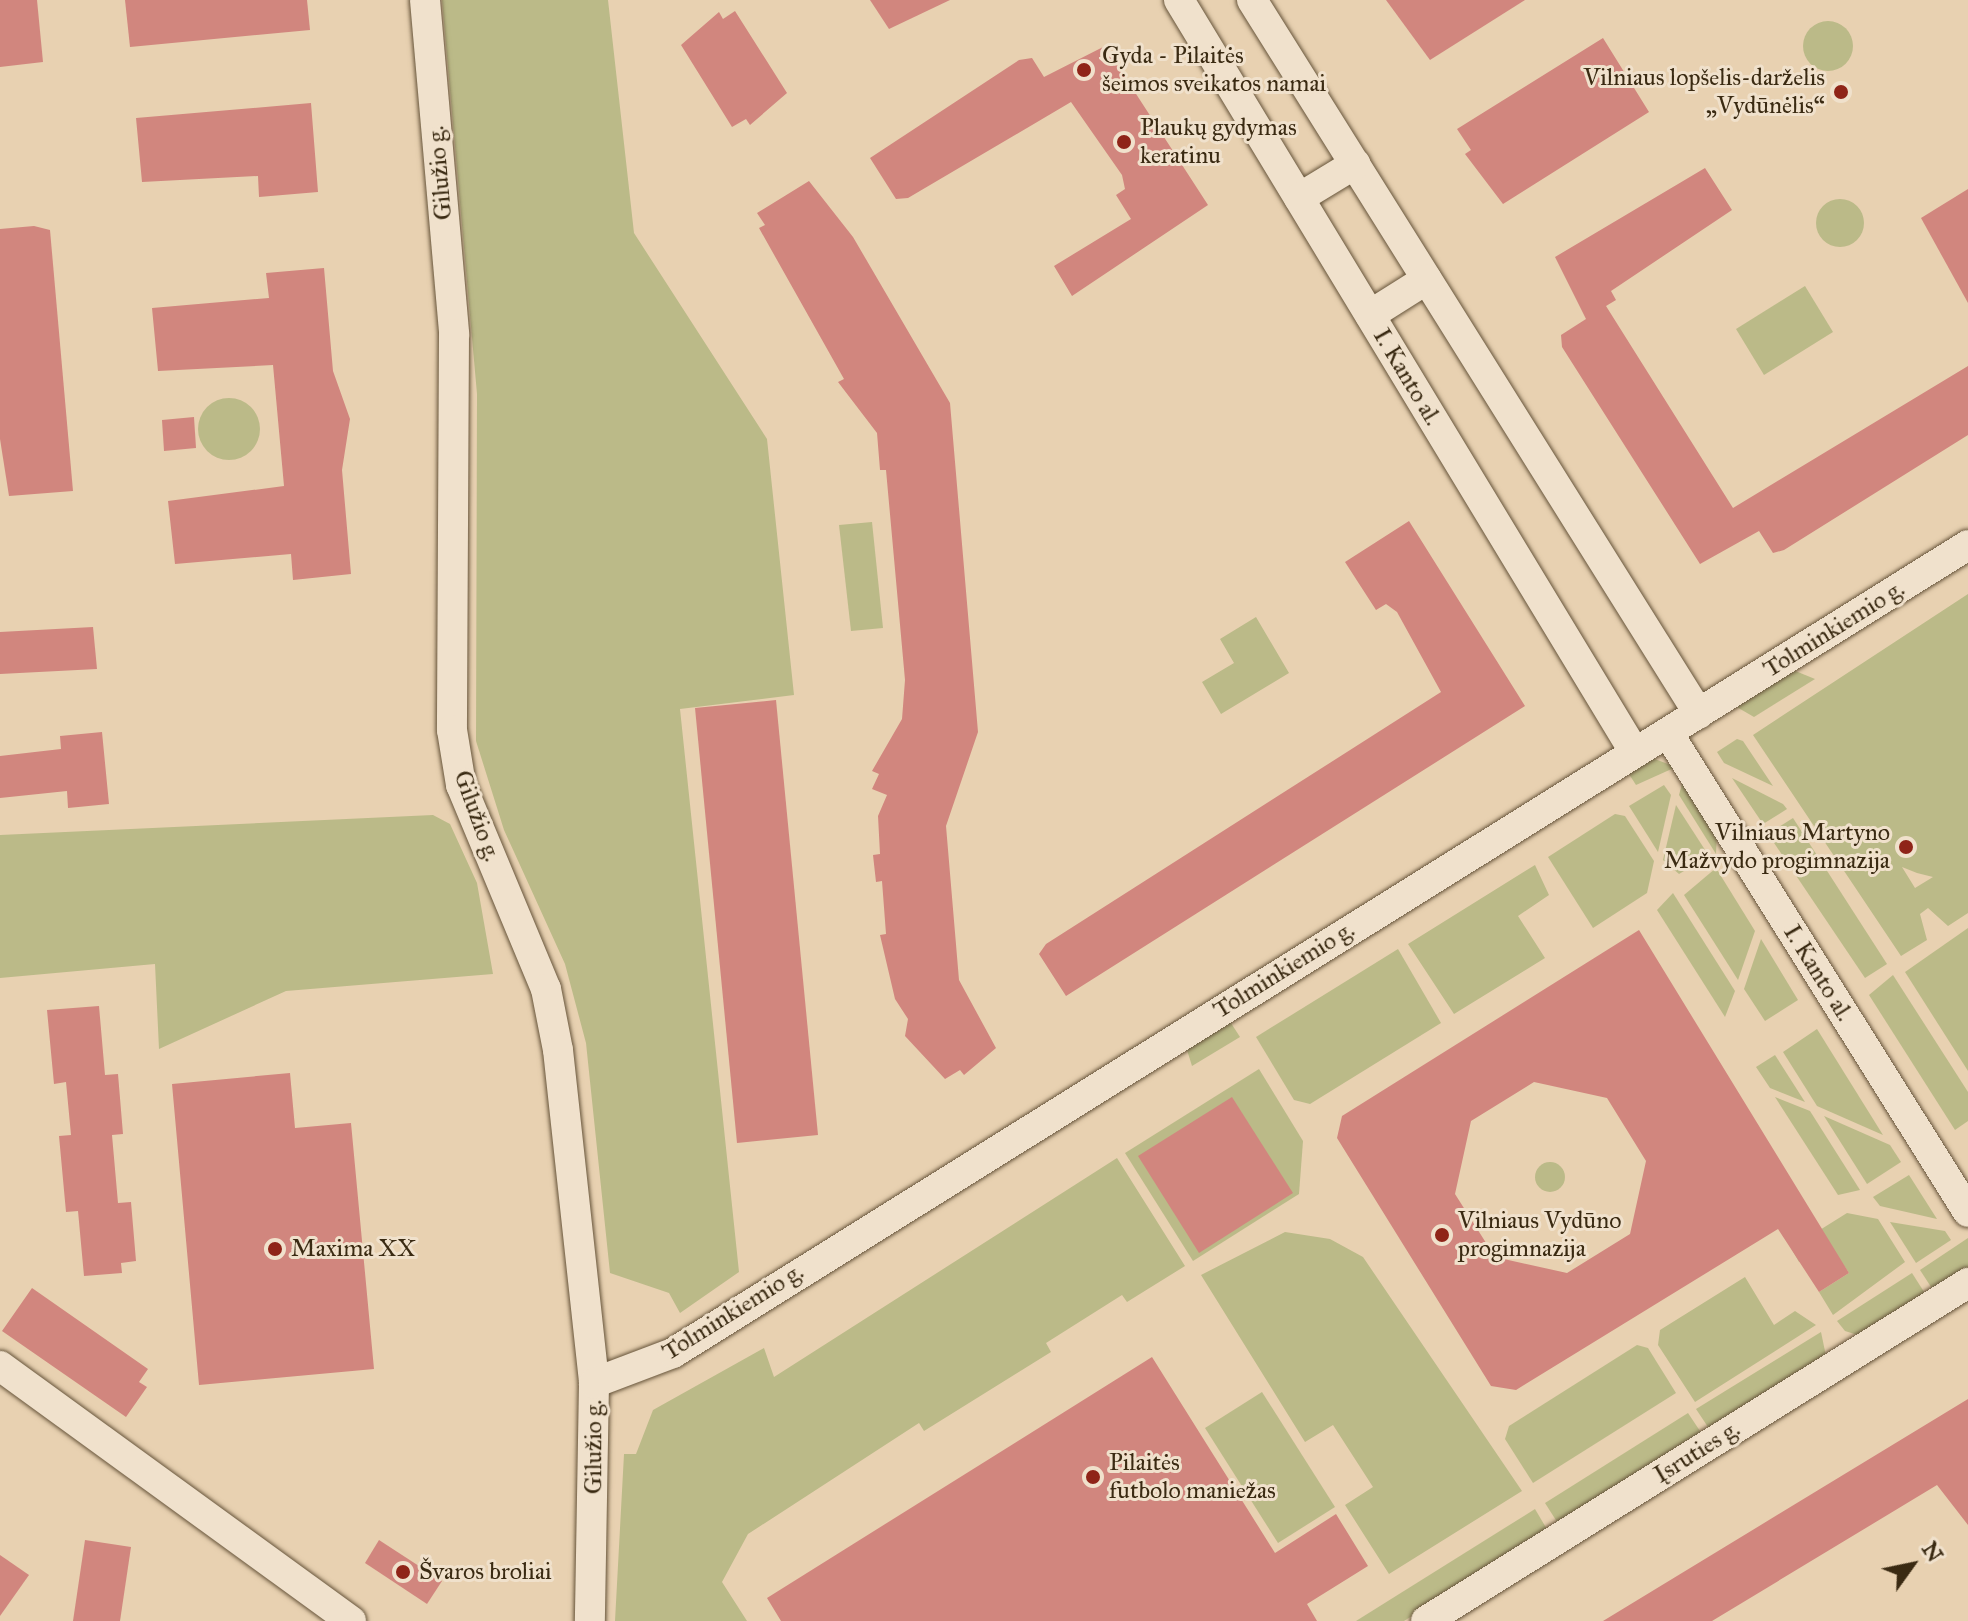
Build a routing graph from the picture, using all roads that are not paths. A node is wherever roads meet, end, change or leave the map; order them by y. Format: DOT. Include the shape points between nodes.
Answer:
graph roads {
  1 [pos="425,0"];
  2 [pos="1179,0"];
  3 [pos="1252,0"];
  4 [pos="1355,164"];
  5 [pos="1299,198"];
  6 [pos="1427,279"];
  7 [pos="1370,315"];
  8 [pos="1968,545"];
  9 [pos="1699,714"];
  10 [pos="1668,733"];
  11 [pos="1635,753"];
  12 [pos="1968,1212"];
  13 [pos="1968,1283"];
  14 [pos="0,1366"];
  15 [pos="594,1383"];
  16 [pos="351,1621"];
  17 [pos="590,1621"];
  18 [pos="1426,1621"];
  1 -- 15 [label="street, Gilužio g." via="454,334 452,730 461,785 546,989"];
  2 -- 5 [label="street, I. Kanto al."];
  3 -- 4 [label="street"];
  4 -- 5 [label="street"];
  4 -- 6 [label="street"];
  5 -- 7 [label="street, I. Kanto al."];
  6 -- 7 [label="street"];
  6 -- 9 [label="street"];
  7 -- 11 [label="street, I. Kanto al."];
  8 -- 9 [label="street, Tolminkiemio g."];
  9 -- 10 [label="street, Tolminkiemio g."];
  10 -- 11 [label="street, Tolminkiemio g."];
  10 -- 12 [label="street, I. Kanto al."];
  11 -- 15 [label="street, Tolminkiemio g." via="673,1353"];
  13 -- 18 [label="street, Įsruties g."];
  14 -- 16 [label="street"];
  15 -- 17 [label="street, Gilužio g."];
}
